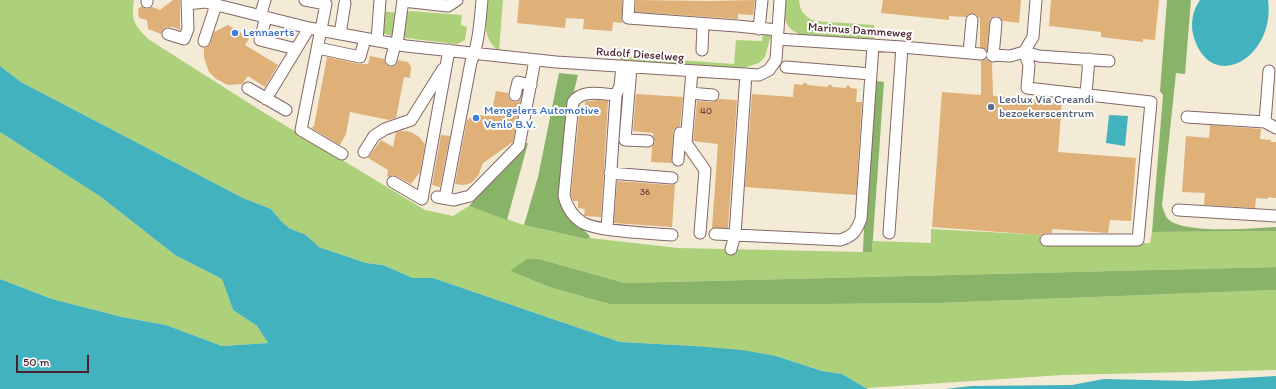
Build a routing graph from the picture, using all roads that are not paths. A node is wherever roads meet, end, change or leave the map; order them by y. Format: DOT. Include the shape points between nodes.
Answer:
graph roads {
  1 [pos="265,0"];
  2 [pos="305,0"];
  3 [pos="380,0"];
  4 [pos="403,0"];
  5 [pos="458,0"];
  6 [pos="482,0"];
  7 [pos="762,0"];
  8 [pos="780,0"];
  9 [pos="1036,0"];
  10 [pos="629,1"];
  11 [pos="187,2"];
  12 [pos="345,4"];
  13 [pos="216,5"];
  14 [pos="263,17"];
  15 [pos="972,20"];
  16 [pos="996,23"];
  17 [pos="703,24"];
  18 [pos="308,28"];
  19 [pos="759,29"];
  20 [pos="321,31"];
  21 [pos="168,34"];
  22 [pos="340,34"];
  23 [pos="777,35"];
  24 [pos="365,39"];
  25 [pos="204,41"];
  26 [pos="377,41"];
  27 [pos="396,44"];
  28 [pos="873,45"];
  29 [pos="902,47"];
  30 [pos="318,48"];
  31 [pos="296,49"];
  32 [pos="449,50"];
  33 [pos="702,50"];
  34 [pos="1024,52"];
  35 [pos="475,53"];
  36 [pos="969,53"];
  37 [pos="980,54"];
  38 [pos="1089,59"];
  39 [pos="391,60"];
  40 [pos="535,60"];
  41 [pos="1109,61"];
  42 [pos="446,64"];
  43 [pos="627,67"];
  44 [pos="786,67"];
  45 [pos="688,71"];
  46 [pos="1269,71"];
  47 [pos="746,74"];
  48 [pos="871,74"];
  49 [pos="531,85"];
  50 [pos="248,88"];
  51 [pos="690,93"];
  52 [pos="1086,94"];
  53 [pos="515,95"];
  54 [pos="616,95"];
  55 [pos="713,95"];
  56 [pos="266,99"];
  57 [pos="286,110"];
  58 [pos="1187,117"];
  59 [pos="396,118"];
  60 [pos="411,120"];
  61 [pos="1265,122"];
  62 [pos="1276,128"];
  63 [pos="648,141"];
  64 [pos="364,152"];
  65 [pos="342,154"];
  66 [pos="678,160"];
  67 [pos="610,173"];
  68 [pos="672,178"];
  69 [pos="393,182"];
  70 [pos="1178,210"];
  71 [pos="1276,216"];
  72 [pos="607,229"];
  73 [pos="889,232"];
  74 [pos="700,233"];
  75 [pos="715,234"];
  76 [pos="672,235"];
  77 [pos="735,235"];
  78 [pos="1046,240"];
  79 [pos="731,249"];
  1 -- 14 [label="street"];
  2 -- 20 [label="street" via="326,4"];
  3 -- 26 [label="street"];
  4 -- 5 [label="street" via="448,6"];
  4 -- 27 [label="street"];
  6 -- 35 [label="street"];
  7 -- 19 [label="street"];
  8 -- 23 [label="street"];
  9 -- 34 [label="street" via="1033,37"];
  10 -- 17 [label="street, Marinus Dammeweg" via="628,18"];
  11 -- 13 [label="street, Rudolf Dieselweg"];
  11 -- 21 [label="street" via="188,29 184,39"];
  12 -- 22 [label="street"];
  13 -- 14 [label="street, Rudolf Dieselweg"];
  13 -- 25 [label="street"];
  14 -- 18 [label="street, Rudolf Dieselweg"];
  14 -- 31 [label="street" via="260,40"];
  15 -- 36 [label="street"];
  16 -- 34 [label="street" via="993,55 1010,56"];
  17 -- 19 [label="street, Marinus Dammeweg"];
  17 -- 33 [label="street"];
  18 -- 20 [label="street, Rudolf Dieselweg"];
  18 -- 31 [label="street"];
  19 -- 23 [label="street, Marinus Dammeweg"];
  20 -- 22 [label="street, Rudolf Dieselweg"];
  20 -- 30 [label="street"];
  22 -- 24 [label="street, Rudolf Dieselweg"];
  23 -- 28 [label="street, Marinus Dammeweg"];
  23 -- 47 [label="street, Rudolf Dieselweg" via="776,60 769,70 759,75"];
  24 -- 26 [label="street, Rudolf Dieselweg"];
  24 -- 30 [label="street" via="360,57"];
  26 -- 27 [label="street, Rudolf Dieselweg"];
  27 -- 32 [label="street, Rudolf Dieselweg"];
  27 -- 39 [label="street"];
  28 -- 29 [label="street, Marinus Dammeweg"];
  28 -- 48 [label="street"];
  29 -- 36 [label="street, Marinus Dammeweg"];
  29 -- 73 [label="street"];
  30 -- 65 [label="street" via="301,130"];
  31 -- 56 [label="street"];
  32 -- 35 [label="street, Rudolf Dieselweg"];
  32 -- 42 [label="street"];
  34 -- 38 [label="street" via="1039,56"];
  34 -- 52 [label="street" via="1029,65 1027,88"];
  35 -- 40 [label="street, Rudolf Dieselweg"];
  35 -- 49 [label="street" via="441,198 454,200 470,196 519,146"];
  36 -- 37 [label="street, Marinus Dammeweg"];
  38 -- 41 [label="street"];
  38 -- 52 [label="street"];
  40 -- 43 [label="street, Rudolf Dieselweg"];
  40 -- 49 [label="street"];
  42 -- 60 [label="street"];
  42 -- 69 [label="street" via="422,199"];
  43 -- 45 [label="street, Rudolf Dieselweg"];
  43 -- 54 [label="street"];
  43 -- 63 [label="street" via="626,140"];
  44 -- 48 [label="street"];
  45 -- 47 [label="street, Rudolf Dieselweg"];
  45 -- 51 [label="street"];
  45 -- 66 [label="street"];
  46 -- 61 [label="street"];
  47 -- 77 [label="street"];
  48 -- 77 [label="street" via="860,219 850,237 840,240"];
  49 -- 53 [label="street" via="518,82"];
  50 -- 56 [label="street"];
  51 -- 55 [label="street"];
  51 -- 74 [label="street" via="686,143 706,170"];
  52 -- 78 [label="street" via="1151,102 1138,240"];
  54 -- 67 [label="street"];
  54 -- 72 [label="street" via="584,94 578,96 572,107 564,196 566,206 573,215 590,226"];
  56 -- 57 [label="street"];
  58 -- 61 [label="street"];
  59 -- 60 [label="street"];
  60 -- 64 [label="street" via="385,129 374,136"];
  61 -- 62 [label="street"];
  67 -- 68 [label="street"];
  67 -- 72 [label="street"];
  70 -- 71 [label="street"];
  72 -- 76 [label="street"];
  75 -- 77 [label="street"];
  77 -- 79 [label="street"];
}
